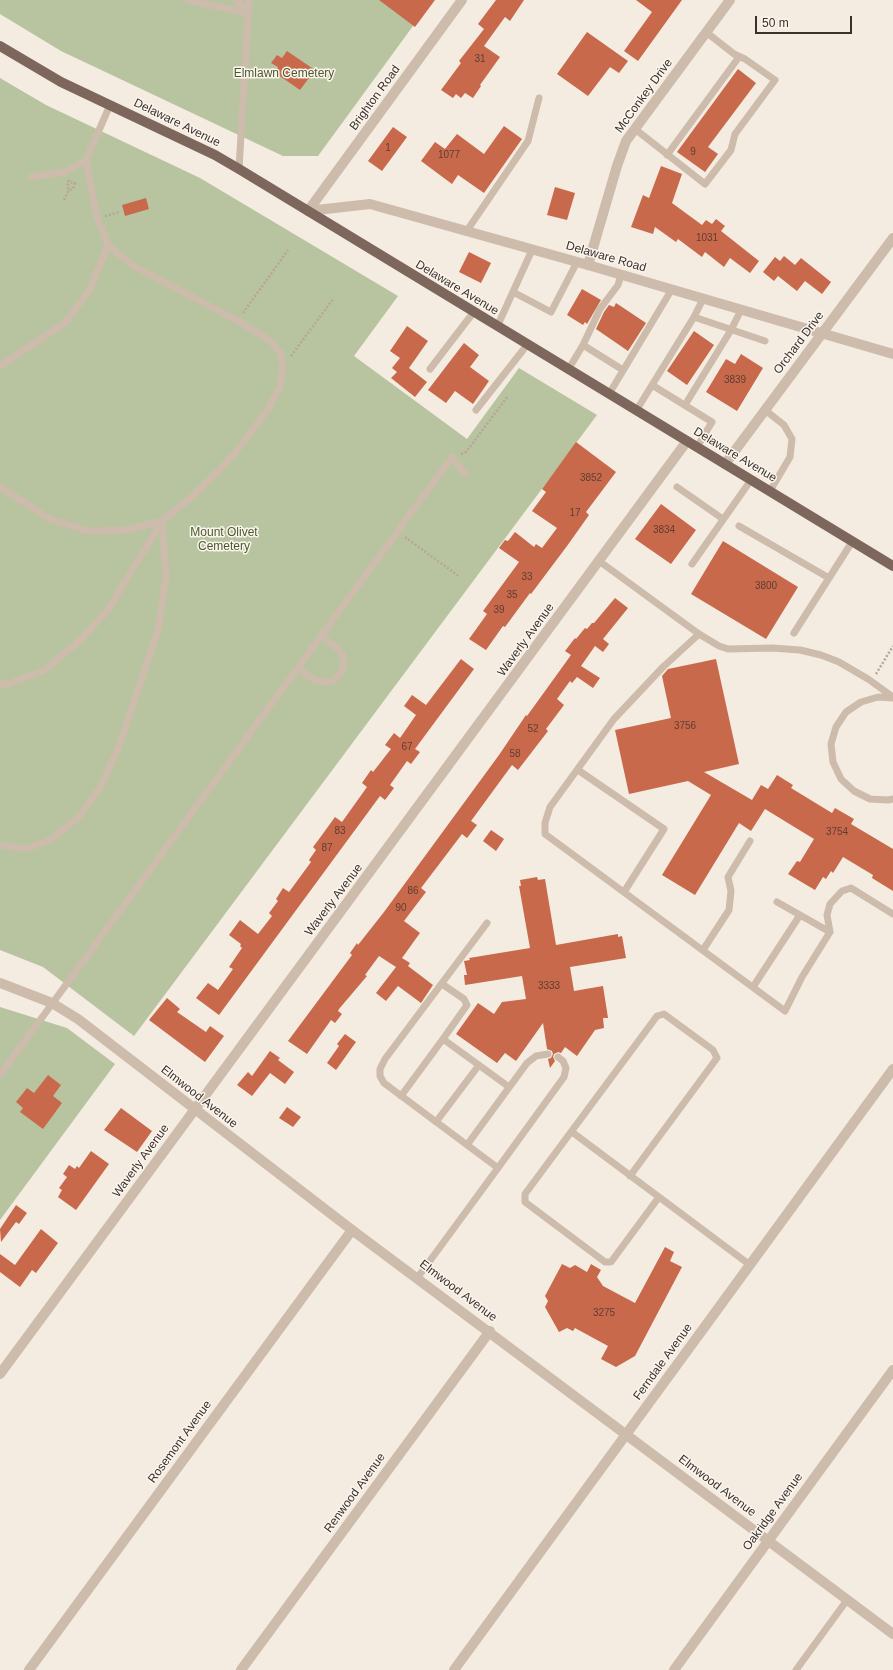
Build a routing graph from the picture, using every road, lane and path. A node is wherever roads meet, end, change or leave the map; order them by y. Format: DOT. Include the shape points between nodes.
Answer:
graph roads {
  1 [pos="188,0"];
  2 [pos="238,0"];
  3 [pos="249,0"];
  4 [pos="462,0"];
  5 [pos="730,0"];
  6 [pos="248,13"];
  7 [pos="706,32"];
  8 [pos="0,46"];
  9 [pos="739,57"];
  10 [pos="539,98"];
  11 [pos="110,105"];
  12 [pos="635,129"];
  13 [pos="667,155"];
  14 [pos="86,160"];
  15 [pos="238,169"];
  16 [pos="32,177"];
  17 [pos="69,190"];
  18 [pos="64,200"];
  19 [pos="308,211"];
  20 [pos="120,212"];
  21 [pos="97,218"];
  22 [pos="466,232"];
  23 [pos="893,238"];
  24 [pos="108,245"];
  25 [pos="288,250"];
  26 [pos="532,250"];
  27 [pos="577,262"];
  28 [pos="588,265"];
  29 [pos="620,275"];
  30 [pos="672,289"];
  31 [pos="513,292"];
  32 [pos="333,299"];
  33 [pos="703,299"];
  34 [pos="741,310"];
  35 [pos="473,313"];
  36 [pos="694,317"];
  37 [pos="238,321"];
  38 [pos="497,327"];
  39 [pos="731,330"];
  40 [pos="822,334"];
  41 [pos="765,341"];
  42 [pos="527,345"];
  43 [pos="583,345"];
  44 [pos="893,354"];
  45 [pos="0,366"];
  46 [pos="283,366"];
  47 [pos="430,369"];
  48 [pos="568,370"];
  49 [pos="624,370"];
  50 [pos="652,385"];
  51 [pos="609,394"];
  52 [pos="508,396"];
  53 [pos="685,405"];
  54 [pos="476,410"];
  55 [pos="766,410"];
  56 [pos="636,411"];
  57 [pos="687,441"];
  58 [pos="697,448"];
  59 [pos="452,457"];
  60 [pos="725,464"];
  61 [pos="465,474"];
  62 [pos="751,480"];
  63 [pos="0,487"];
  64 [pos="677,487"];
  65 [pos="770,491"];
  66 [pos="723,519"];
  67 [pos="162,521"];
  68 [pos="740,526"];
  69 [pos="398,532"];
  70 [pos="852,542"];
  71 [pos="599,561"];
  72 [pos="692,564"];
  73 [pos="893,566"];
  74 [pos="460,577"];
  75 [pos="829,578"];
  76 [pos="794,633"];
  77 [pos="699,634"];
  78 [pos="321,636"];
  79 [pos="893,646"];
  80 [pos="298,668"];
  81 [pos="872,682"];
  82 [pos="0,684"];
  83 [pos="893,698"];
  84 [pos="578,770"];
  85 [pos="891,801"];
  86 [pos="750,841"];
  87 [pos="0,845"];
  88 [pos="624,892"];
  89 [pos="777,902"];
  90 [pos="800,914"];
  91 [pos="893,914"];
  92 [pos="487,923"];
  93 [pos="830,932"];
  94 [pos="703,950"];
  95 [pos="0,983"];
  96 [pos="442,984"];
  97 [pos="753,987"];
  98 [pos="52,1003"];
  99 [pos="443,1039"];
  100 [pos="548,1054"];
  101 [pos="558,1057"];
  102 [pos="479,1065"];
  103 [pos="893,1069"];
  104 [pos="0,1075"];
  105 [pos="509,1087"];
  106 [pos="401,1096"];
  107 [pos="194,1110"];
  108 [pos="436,1122"];
  109 [pos="572,1132"];
  110 [pos="467,1145"];
  111 [pos="498,1168"];
  112 [pos="630,1176"];
  113 [pos="659,1197"];
  114 [pos="352,1230"];
  115 [pos="750,1265"];
  116 [pos="418,1277"];
  117 [pos="490,1331"];
  118 [pos="893,1370"];
  119 [pos="0,1374"];
  120 [pos="627,1434"];
  121 [pos="768,1541"];
  122 [pos="847,1600"];
  123 [pos="893,1634"];
  124 [pos="29,1670"];
  125 [pos="241,1670"];
  126 [pos="454,1670"];
  127 [pos="674,1670"];
  128 [pos="796,1670"];
  1 -- 6 [label="lane"];
  2 -- 6 [label="lane"];
  3 -- 6 [label="lane"];
  4 -- 19 [label="street, Brighton Road"];
  5 -- 7 [label="street, McConkey Drive"];
  6 -- 15 [label="lane"];
  7 -- 9 [label="lane"];
  7 -- 12 [label="street, McConkey Drive"];
  8 -- 11 [label="main road, Delaware Avenue" via="61,82"];
  9 -- 13 [label="lane"];
  9 -- 13 [label="lane" via="775,80 735,134 731,150 705,184"];
  10 -- 22 [label="lane" via="528,142"];
  11 -- 14 [label="lane"];
  11 -- 15 [label="main road, Delaware Avenue"];
  12 -- 13 [label="lane"];
  12 -- 28 [label="street, McConkey Drive" via="626,141 617,166"];
  14 -- 16 [label="lane" via="64,172"];
  14 -- 21 [label="lane"];
  15 -- 19 [label="main road, Delaware Avenue"];
  17 -- 18 [label="path"];
  19 -- 22 [label="street, Delaware Road" via="370,204"];
  19 -- 35 [label="main road, Delaware Avenue"];
  20 -- 21 [label="path"];
  21 -- 24 [label="lane"];
  22 -- 26 [label="street, Delaware Road"];
  23 -- 40 [label="street, Orchard Drive"];
  24 -- 37 [label="lane" via="132,265"];
  24 -- 45 [label="lane" via="89,291 65,323"];
  25 -- 37 [label="path"];
  26 -- 27 [label="street, Delaware Road"];
  26 -- 31 [label="lane"];
  27 -- 28 [label="street, Delaware Road"];
  27 -- 31 [label="lane" via="550,312"];
  28 -- 29 [label="street, Delaware Road"];
  29 -- 30 [label="street, Delaware Road"];
  29 -- 43 [label="lane" via="618,286 600,309"];
  30 -- 33 [label="street, Delaware Road"];
  30 -- 49 [label="lane"];
  31 -- 38 [label="lane"];
  32 -- 46 [label="path"];
  33 -- 34 [label="street, Delaware Road"];
  33 -- 36 [label="lane"];
  34 -- 39 [label="lane"];
  34 -- 40 [label="street, Delaware Road"];
  35 -- 38 [label="main road, Delaware Avenue"];
  35 -- 47 [label="lane"];
  36 -- 39 [label="lane"];
  36 -- 50 [label="lane"];
  37 -- 46 [label="lane" via="270,341 280,353"];
  38 -- 42 [label="main road, Delaware Avenue"];
  39 -- 41 [label="lane"];
  39 -- 53 [label="lane"];
  40 -- 44 [label="street, Delaware Road"];
  40 -- 55 [label="street, Orchard Drive"];
  42 -- 48 [label="main road, Delaware Avenue"];
  42 -- 54 [label="lane"];
  43 -- 48 [label="lane"];
  43 -- 49 [label="lane"];
  46 -- 67 [label="lane" via="280,387 268,409 233,456 193,496"];
  48 -- 51 [label="main road, Delaware Avenue"];
  49 -- 51 [label="lane"];
  50 -- 53 [label="lane"];
  50 -- 56 [label="lane"];
  51 -- 56 [label="main road, Delaware Avenue"];
  52 -- 59 [label="path" via="466,452"];
  53 -- 58 [label="lane" via="712,422"];
  55 -- 60 [label="street, Orchard Drive"];
  55 -- 65 [label="lane" via="784,425 792,439 790,457"];
  56 -- 57 [label="main road, Delaware Avenue"];
  57 -- 58 [label="main road, Delaware Avenue"];
  57 -- 71 [label="street, Waverly Avenue"];
  58 -- 60 [label="main road, Delaware Avenue"];
  59 -- 61 [label="lane"];
  59 -- 69 [label="lane"];
  60 -- 62 [label="main road, Delaware Avenue"];
  62 -- 65 [label="main road, Delaware Avenue"];
  62 -- 66 [label="lane"];
  63 -- 67 [label="lane" via="50,519 88,531 126,530"];
  64 -- 66 [label="lane"];
  65 -- 70 [label="main road, Delaware Avenue"];
  66 -- 72 [label="lane"];
  67 -- 82 [label="lane" via="108,610 77,643 43,670 8,684"];
  67 -- 87 [label="lane" via="166,577 158,630 119,746 101,786 79,817 50,840 26,849"];
  68 -- 75 [label="lane"];
  69 -- 74 [label="path"];
  69 -- 78 [label="lane"];
  70 -- 73 [label="main road, Delaware Avenue"];
  70 -- 75 [label="lane"];
  71 -- 77 [label="lane"];
  71 -- 107 [label="street, Waverly Avenue"];
  75 -- 76 [label="lane"];
  77 -- 81 [label="lane" via="728,649 800,650 839,662"];
  77 -- 84 [label="lane" via="614,718"];
  78 -- 80 [label="lane"];
  78 -- 80 [label="lane" via="343,655 344,664 340,674 333,680 323,682 314,680"];
  79 -- 81 [label="path"];
  80 -- 98 [label="lane"];
  81 -- 83 [label="lane"];
  83 -- 85 [label="lane" via="878,697 861,702 846,712 836,727 831,744 833,762 841,778 854,791 870,798"];
  84 -- 88 [label="lane" via="550,807 545,823 545,834"];
  84 -- 88 [label="lane" via="664,829"];
  86 -- 94 [label="lane" via="728,877 731,891 730,910"];
  88 -- 94 [label="lane"];
  89 -- 90 [label="lane"];
  90 -- 93 [label="lane"];
  90 -- 97 [label="lane"];
  91 -- 93 [label="lane" via="851,888 842,891 830,904 826,915"];
  92 -- 96 [label="lane"];
  93 -- 97 [label="lane" via="802,977 785,1011"];
  94 -- 97 [label="lane"];
  95 -- 98 [label="street, Elmwood Avenue"];
  96 -- 99 [label="lane" via="464,999 467,1005"];
  96 -- 106 [label="lane" via="380,1069 384,1084"];
  98 -- 104 [label="lane"];
  98 -- 107 [label="street, Elmwood Avenue" via="78,1019"];
  99 -- 102 [label="lane"];
  99 -- 106 [label="lane"];
  100 -- 105 [label="lane" via="536,1056"];
  101 -- 111 [label="lane" via="566,1068 564,1077"];
  102 -- 105 [label="lane"];
  102 -- 108 [label="lane"];
  103 -- 115 [label="street, Ferndale Avenue"];
  105 -- 110 [label="lane"];
  106 -- 108 [label="lane"];
  107 -- 114 [label="street, Elmwood Avenue"];
  107 -- 119 [label="street, Waverly Avenue"];
  108 -- 110 [label="lane"];
  109 -- 112 [label="lane"];
  109 -- 112 [label="lane" via="657,1016 664,1014 714,1050 717,1058"];
  109 -- 113 [label="lane" via="525,1194 525,1202 605,1262 611,1262"];
  110 -- 111 [label="lane"];
  111 -- 116 [label="lane"];
  112 -- 113 [label="lane"];
  113 -- 115 [label="lane"];
  114 -- 116 [label="street, Elmwood Avenue"];
  114 -- 124 [label="street, Rosemont Avenue"];
  115 -- 120 [label="street, Ferndale Avenue"];
  116 -- 117 [label="street, Elmwood Avenue"];
  117 -- 120 [label="street, Elmwood Avenue"];
  117 -- 125 [label="street, Renwood Avenue"];
  118 -- 121 [label="street, Oakridge Avenue"];
  120 -- 121 [label="street, Elmwood Avenue"];
  120 -- 126 [label="street, Ferndale Avenue"];
  121 -- 122 [label="street, Elmwood Avenue"];
  121 -- 127 [label="street, Oakridge Avenue"];
  122 -- 123 [label="street, Elmwood Avenue"];
  122 -- 128 [label="lane"];
}
